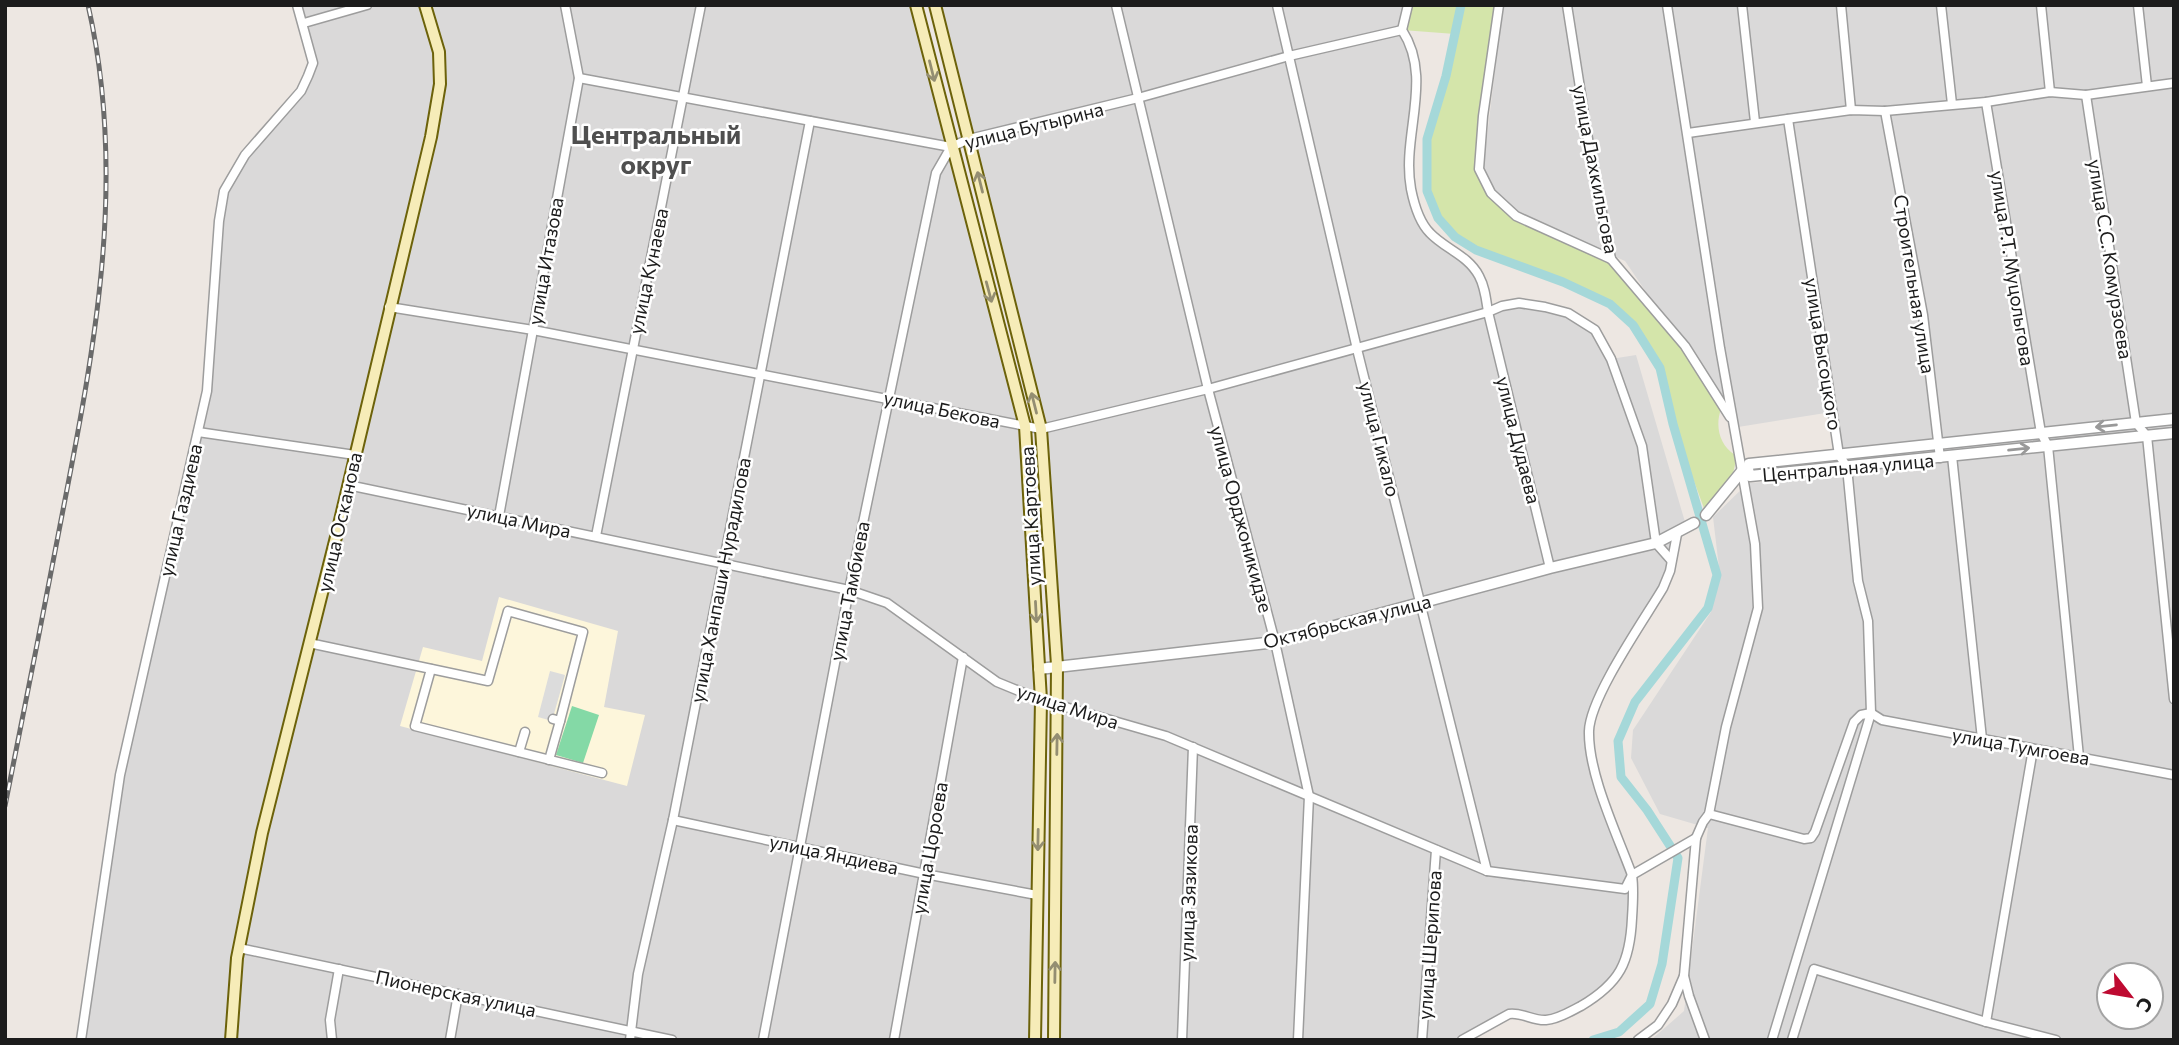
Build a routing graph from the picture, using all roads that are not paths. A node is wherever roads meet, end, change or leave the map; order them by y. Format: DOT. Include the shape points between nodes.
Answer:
graph roads {
  1 [pos="297,5"];
  2 [pos="367,5"];
  3 [pos="425,5"];
  4 [pos="565,5"];
  5 [pos="701,5"];
  6 [pos="916,5"];
  7 [pos="935,5"];
  8 [pos="1116,5"];
  9 [pos="1277,5"];
  10 [pos="1408,5"];
  11 [pos="1499,5"];
  12 [pos="1567,5"];
  13 [pos="1667,5"];
  14 [pos="1742,5"];
  15 [pos="1842,5"];
  16 [pos="1941,5"];
  17 [pos="2041,5"];
  18 [pos="2138,5"];
  19 [pos="304,23"];
  20 [pos="1402,30"];
  21 [pos="1289,56"];
  22 [pos="579,78"];
  23 [pos="2174,83"];
  24 [pos="2147,86"];
  25 [pos="2050,92"];
  26 [pos="2086,95"];
  27 [pos="684,96"];
  28 [pos="1138,98"];
  29 [pos="1986,102"];
  30 [pos="1952,104"];
  31 [pos="1851,110"];
  32 [pos="1885,110"];
  33 [pos="1788,119"];
  34 [pos="810,121"];
  35 [pos="1755,122"];
  36 [pos="1688,133"];
  37 [pos="970,139"];
  38 [pos="951,147"];
  39 [pos="1611,259"];
  40 [pos="388,307"];
  41 [pos="1488,312"];
  42 [pos="533,330"];
  43 [pos="632,349"];
  44 [pos="1357,349"];
  45 [pos="760,373"];
  46 [pos="1208,389"];
  47 [pos="889,398"];
  48 [pos="2174,419"];
  49 [pos="1732,421"];
  50 [pos="2136,423"];
  51 [pos="1025,426"];
  52 [pos="1041,429"];
  53 [pos="198,432"];
  54 [pos="2040,433"];
  55 [pos="2174,433"];
  56 [pos="2147,436"];
  57 [pos="1938,444"];
  58 [pos="2048,446"];
  59 [pos="1839,454"];
  60 [pos="355,455"];
  61 [pos="1952,456"];
  62 [pos="1940,458"];
  63 [pos="1847,467"];
  64 [pos="1745,470"];
  65 [pos="348,485"];
  66 [pos="1706,515"];
  67 [pos="499,516"];
  68 [pos="1694,523"];
  69 [pos="1677,534"];
  70 [pos="596,536"];
  71 [pos="1656,543"];
  72 [pos="1671,560"];
  73 [pos="724,563"];
  74 [pos="1550,568"];
  75 [pos="849,590"];
  76 [pos="1420,603"];
  77 [pos="1275,642"];
  78 [pos="309,643"];
  79 [pos="963,657"];
  80 [pos="1057,666"];
  81 [pos="431,669"];
  82 [pos="1039,669"];
  83 [pos="2174,699"];
  84 [pos="1041,700"];
  85 [pos="1057,706"];
  86 [pos="1871,713"];
  87 [pos="525,732"];
  88 [pos="1982,740"];
  89 [pos="1193,747"];
  90 [pos="2033,749"];
  91 [pos="519,752"];
  92 [pos="2079,757"];
  93 [pos="549,760"];
  94 [pos="602,774"];
  95 [pos="2174,775"];
  96 [pos="1309,796"];
  97 [pos="1709,814"];
  98 [pos="673,820"];
  99 [pos="1696,838"];
  100 [pos="800,846"];
  101 [pos="1436,850"];
  102 [pos="1487,871"];
  103 [pos="925,874"];
  104 [pos="1632,875"];
  105 [pos="1037,895"];
  106 [pos="239,948"];
  107 [pos="339,969"];
  108 [pos="1684,976"];
  109 [pos="458,994"];
  110 [pos="1986,1022"];
  111 [pos="632,1030"];
  112 [pos="81,1040"];
  113 [pos="231,1040"];
  114 [pos="331,1040"];
  115 [pos="450,1040"];
  116 [pos="630,1040"];
  117 [pos="673,1040"];
  118 [pos="764,1040"];
  119 [pos="894,1040"];
  120 [pos="1035,1040"];
  121 [pos="1054,1040"];
  122 [pos="1182,1040"];
  123 [pos="1298,1040"];
  124 [pos="1422,1040"];
  125 [pos="1462,1040"];
  126 [pos="1638,1040"];
  127 [pos="1705,1040"];
  128 [pos="1772,1040"];
  129 [pos="1792,1040"];
  130 [pos="2056,1040"];
  1 -- 19 [label="street, улица Газдиева"];
  2 -- 19 [label="street"];
  3 -- 40 [label="main road, улица Осканова" via="439,52 440,84"];
  4 -- 22 [label="street, улица Итазова"];
  5 -- 27 [label="street, улица Кунаева"];
  6 -- 38 [label="main road, улица Картоева, one-way"];
  7 -- 37 [label="main road, улица Картоева"];
  8 -- 28 [label="street, улица Орджоникидзе"];
  9 -- 21 [label="street, улица Гикало"];
  10 -- 20 [label="street"];
  11 -- 39 [label="street" via="1479,169 1491,193 1516,216"];
  12 -- 39 [label="street, улица Дахкильгова"];
  13 -- 36 [label="street"];
  14 -- 35 [label="street"];
  15 -- 31 [label="street"];
  16 -- 30 [label="street"];
  17 -- 25 [label="street"];
  18 -- 24 [label="street"];
  19 -- 53 [label="street, улица Газдиева" via="313,62 301,91 245,155 224,191 207,391"];
  20 -- 21 [label="street, улица Бутырина"];
  20 -- 41 [label="street, улица Дудаева" via="1411,43 1416,68 1409,154 1411,188 1420,218 1430,234 1478,274"];
  21 -- 28 [label="street, улица Бутырина"];
  21 -- 44 [label="street, улица Гикало"];
  22 -- 27 [label="street, улица Бутырина"];
  22 -- 42 [label="street, улица Итазова"];
  23 -- 24 [label="street"];
  24 -- 26 [label="street"];
  25 -- 26 [label="street"];
  25 -- 29 [label="street"];
  26 -- 50 [label="street, улица С.С. Комурзоева"];
  27 -- 34 [label="street, улица Бутырина"];
  27 -- 43 [label="street, улица Кунаева"];
  28 -- 37 [label="street, улица Бутырина"];
  28 -- 46 [label="street, улица Орджоникидзе"];
  29 -- 30 [label="street"];
  29 -- 54 [label="street, улица Р.Т. Муцольгова"];
  30 -- 32 [label="street"];
  31 -- 32 [label="street"];
  31 -- 33 [label="street"];
  32 -- 57 [label="street, Строительная улица" via="1923,315"];
  33 -- 35 [label="street"];
  33 -- 59 [label="street, улица Высоцкого"];
  34 -- 38 [label="street, улица Бутырина"];
  34 -- 45 [label="street, улица Ханпаши Нурадилова"];
  35 -- 36 [label="street"];
  36 -- 49 [label="street"];
  37 -- 38 [label="street, улица Бутырина"];
  52 -- 37 [label="main road, улица Картоева, one-way"];
  38 -- 47 [label="street, улица Тамбиева" via="936,173"];
  38 -- 51 [label="main road, улица Картоева, one-way"];
  39 -- 49 [label="street, улица Дахкильгова" via="1685,346"];
  40 -- 42 [label="street, улица Бекова"];
  40 -- 60 [label="main road, улица Осканова"];
  41 -- 44 [label="street, улица Бекова"];
  41 -- 71 [label="street, улица Бекова" via="1519,303 1545,307 1568,313 1595,330 1611,359 1642,446"];
  41 -- 74 [label="street, улица Дудаева"];
  42 -- 43 [label="street, улица Бекова"];
  42 -- 67 [label="street, улица Итазова"];
  43 -- 45 [label="street, улица Бекова"];
  43 -- 70 [label="street, улица Кунаева"];
  44 -- 46 [label="street, улица Бекова"];
  44 -- 76 [label="street, улица Гикало"];
  45 -- 47 [label="street, улица Бекова"];
  45 -- 73 [label="street, улица Ханпаши Нурадилова"];
  46 -- 52 [label="street, улица Бекова"];
  46 -- 77 [label="street, улица Орджоникидзе"];
  47 -- 51 [label="street, улица Бекова"];
  47 -- 75 [label="street, улица Тамбиева"];
  48 -- 50 [label="street, Центральная улица"];
  49 -- 64 [label="street"];
  50 -- 54 [label="street, Центральная улица, one-way"];
  50 -- 56 [label="street"];
  51 -- 52 [label="street, улица Бекова"];
  51 -- 82 [label="main road, улица Картоева, one-way"];
  52 -- 80 [label="main road, улица Картоева"];
  53 -- 60 [label="street"];
  53 -- 112 [label="street, улица Газдиева" via="120,775"];
  54 -- 57 [label="street, Центральная улица"];
  54 -- 58 [label="street"];
  55 -- 56 [label="street, Центральная улица"];
  56 -- 58 [label="street, Центральная улица"];
  56 -- 83 [label="street"];
  57 -- 59 [label="street, Центральная улица"];
  57 -- 62 [label="street, Строительная улица"];
  61 -- 58 [label="street, Центральная улица, one-way"];
  58 -- 92 [label="street"];
  59 -- 63 [label="street, улица Высоцкого"];
  59 -- 64 [label="street, Центральная улица" via="1749,464"];
  60 -- 65 [label="main road, улица Осканова"];
  61 -- 62 [label="street, Центральная улица"];
  61 -- 88 [label="street"];
  62 -- 63 [label="street, Центральная улица"];
  63 -- 64 [label="street, Центральная улица" via="1750,476"];
  63 -- 86 [label="street, улица Высоцкого" via="1858,581 1868,621"];
  64 -- 66 [label="street"];
  64 -- 97 [label="street" via="1758,608 1726,727"];
  65 -- 67 [label="street, улица Мира"];
  65 -- 78 [label="main road, улица Осканова"];
  67 -- 70 [label="street, улица Мира"];
  68 -- 69 [label="street, Октябрьская улица"];
  69 -- 71 [label="street, Октябрьская улица"];
  69 -- 72 [label="street"];
  70 -- 73 [label="street, улица Мира"];
  71 -- 72 [label="street"];
  71 -- 74 [label="street, Октябрьская улица"];
  72 -- 104 [label="street" via="1663,588 1600,693 1589,729 1593,767"];
  73 -- 75 [label="street, улица Мира"];
  73 -- 98 [label="street, улица Ханпаши Нурадилова"];
  74 -- 76 [label="street, Октябрьская улица"];
  75 -- 79 [label="street, улица Мира" via="887,603"];
  75 -- 100 [label="street, улица Тамбиева"];
  76 -- 77 [label="street, Октябрьская улица"];
  76 -- 102 [label="street, улица Гикало"];
  77 -- 80 [label="street, Октябрьская улица"];
  77 -- 96 [label="street, улица Орджоникидзе"];
  78 -- 81 [label="street"];
  78 -- 106 [label="main road, улица Осканова"];
  79 -- 84 [label="street, улица Мира" via="997,682"];
  79 -- 103 [label="street, улица Цороева"];
  80 -- 82 [label="street, Октябрьская улица"];
  80 -- 85 [label="main road, улица Картоева"];
  81 -- 91 [label="street" via="415,726"];
  81 -- 93 [label="street" via="488,681 508,611 583,632 556,720"];
  82 -- 84 [label="main road, улица Картоева"];
  84 -- 85 [label="street, улица Мира"];
  84 -- 105 [label="main road, улица Картоева, one-way"];
  85 -- 89 [label="street, улица Мира"];
  121 -- 85 [label="main road, улица Картоева, one-way"];
  86 -- 88 [label="street, улица Тумгоева" via="1882,720"];
  86 -- 97 [label="street" via="1854,722 1811,838"];
  86 -- 128 [label="street, улица Высоцкого"];
  87 -- 91 [label="street"];
  88 -- 90 [label="street, улица Тумгоева"];
  89 -- 96 [label="street, улица Мира"];
  89 -- 122 [label="street, улица Зязикова"];
  90 -- 92 [label="street, улица Тумгоева"];
  90 -- 110 [label="street"];
  91 -- 93 [label="street"];
  92 -- 95 [label="street, улица Тумгоева"];
  93 -- 94 [label="street"];
  96 -- 101 [label="street, улица Мира"];
  96 -- 123 [label="street, улица Орджоникидзе"];
  97 -- 99 [label="street"];
  98 -- 100 [label="street, улица Яндиева"];
  98 -- 111 [label="street, улица Ханпаши Нурадилова" via="638,974"];
  99 -- 104 [label="street, улица Мира"];
  99 -- 108 [label="street"];
  100 -- 103 [label="street, улица Яндиева"];
  100 -- 118 [label="street, улица Тамбиева"];
  101 -- 102 [label="street, улица Мира"];
  101 -- 124 [label="street, улица Шерипова"];
  102 -- 104 [label="street, улица Мира" via="1625,889"];
  103 -- 105 [label="street, улица Яндиева"];
  103 -- 119 [label="street, улица Цороева"];
  104 -- 125 [label="street" via="1631,943 1614,982 1600,995 1556,1018 1509,1014"];
  105 -- 120 [label="main road, улица Картоева"];
  106 -- 107 [label="street, Пионерская улица"];
  106 -- 113 [label="main road, улица Осканова"];
  107 -- 109 [label="street, Пионерская улица"];
  107 -- 114 [label="street"];
  108 -- 126 [label="street" via="1658,1025"];
  108 -- 127 [label="street"];
  109 -- 111 [label="street, Пионерская улица"];
  109 -- 115 [label="street"];
  110 -- 129 [label="street" via="1814,969"];
  110 -- 130 [label="street"];
  111 -- 116 [label="street, улица Ханпаши Нурадилова"];
  111 -- 117 [label="street, Пионерская улица"];
}
